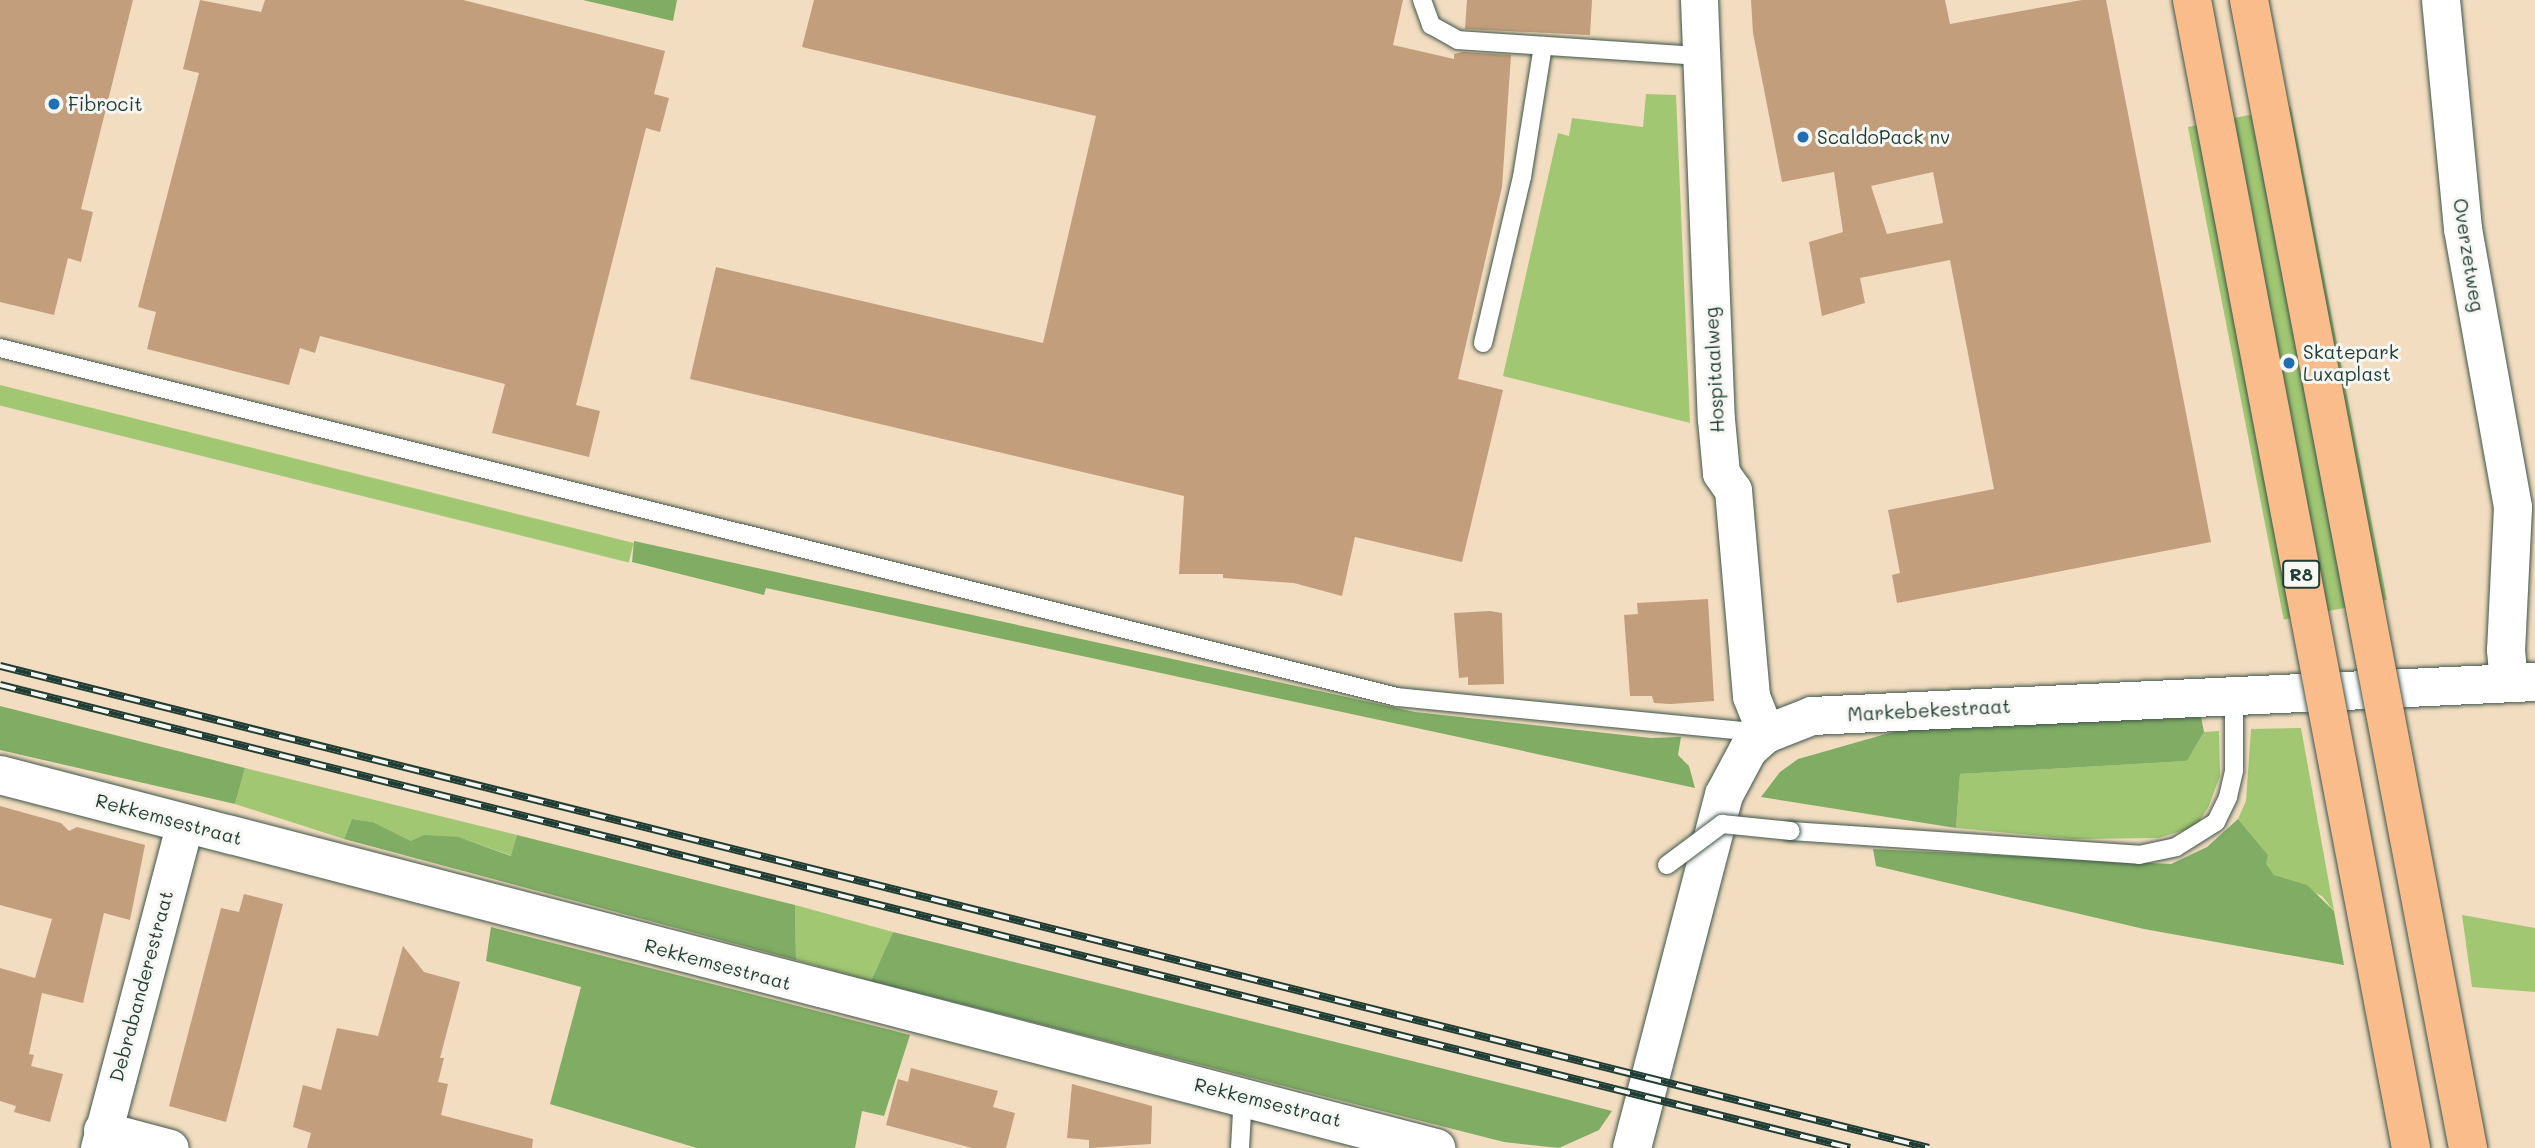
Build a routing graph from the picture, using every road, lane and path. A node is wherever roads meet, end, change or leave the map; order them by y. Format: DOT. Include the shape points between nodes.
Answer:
graph roads {
  1 [pos="1422,0"];
  2 [pos="1699,0"];
  3 [pos="2192,0"];
  4 [pos="2249,0"];
  5 [pos="2441,0"];
  6 [pos="1543,46"];
  7 [pos="1699,56"];
  8 [pos="1483,342"];
  9 [pos="0,348"];
  10 [pos="2513,508"];
  11 [pos="2535,550"];
  12 [pos="2522,682"];
  13 [pos="2234,696"];
  14 [pos="1766,734"];
  15 [pos="0,775"];
  16 [pos="185,823"];
  17 [pos="1667,865"];
  18 [pos="1242,1095"];
  19 [pos="100,1139"];
  20 [pos="170,1148"];
  21 [pos="1240,1148"];
  22 [pos="1436,1148"];
  23 [pos="1632,1148"];
  24 [pos="2412,1148"];
  25 [pos="2468,1148"];
  1 -- 6 [label="lane" via="1431,25 1458,40"];
  2 -- 7 [label="street, Hospitaalweg"];
  3 -- 24 [label="highway, R8, bridge"];
  4 -- 25 [label="highway, bridge"];
  5 -- 10 [label="street, Overzetweg" via="2463,229"];
  6 -- 7 [label="lane"];
  6 -- 8 [label="lane" via="1522,177"];
  7 -- 14 [label="street, Hospitaalweg" via="1721,473 1733,490 1751,696"];
  9 -- 14 [label="lane" via="1398,697"];
  10 -- 11 [label="street, Overzetweg"];
  10 -- 12 [label="street, Overzetweg" via="2506,650"];
  12 -- 13 [label="street, Markebekestraat"];
  13 -- 14 [label="street, Markebekestraat" via="1812,716"];
  13 -- 17 [label="lane, bridge" via="2234,770 2228,797 2216,822 2176,847 2139,855 1722,824"];
  14 -- 23 [label="street, Markebekestraat" via="1748,750 1724,795"];
  15 -- 16 [label="street, Rekkemsestraat"];
  16 -- 18 [label="street, Rekkemsestraat" via="773,978"];
  16 -- 19 [label="street, Debrabanderestraat"];
  18 -- 21 [label="lane"];
  18 -- 22 [label="street, Rekkemsestraat"];
  19 -- 20 [label="street"];
}
